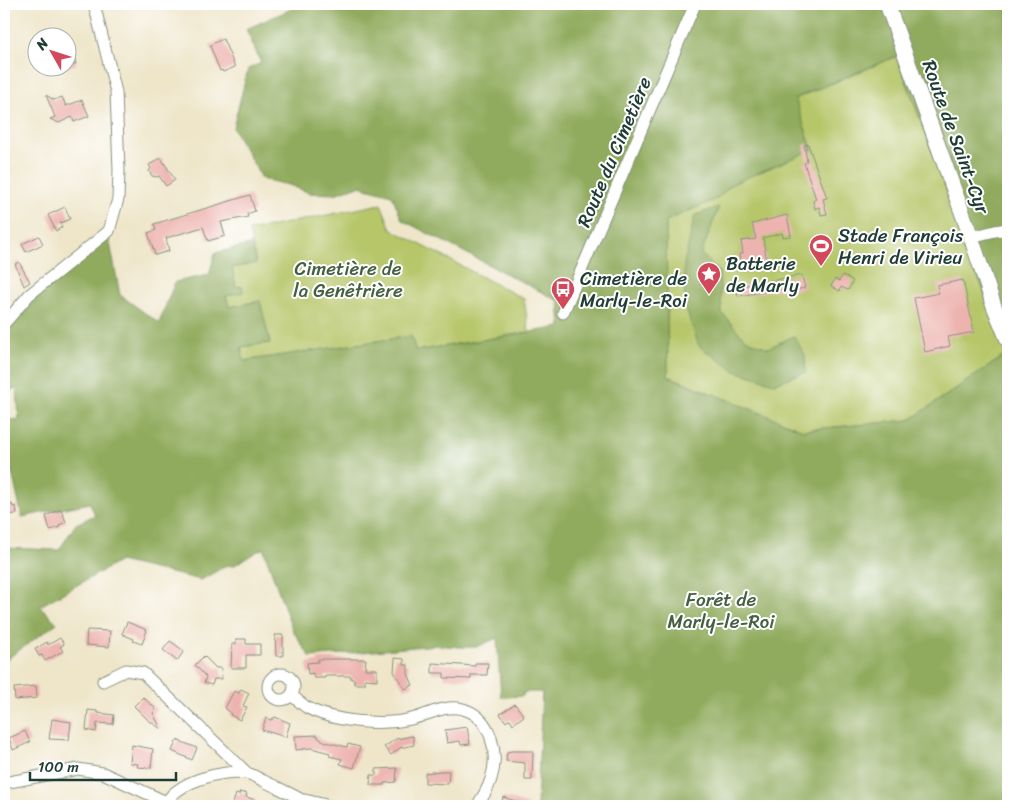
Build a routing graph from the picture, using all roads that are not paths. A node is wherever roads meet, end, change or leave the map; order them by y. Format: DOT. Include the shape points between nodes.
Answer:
graph roads {
  1 [pos="94,4"];
  2 [pos="695,4"];
  3 [pos="887,4"];
  4 [pos="1008,229"];
  5 [pos="971,238"];
  6 [pos="564,313"];
  7 [pos="4,324"];
  8 [pos="1008,340"];
  9 [pos="103,681"];
  10 [pos="291,696"];
  11 [pos="247,773"];
  12 [pos="4,783"];
  13 [pos="308,803"];
  14 [pos="165,804"];
  15 [pos="330,806"];
  16 [pos="477,806"];
  1 -- 7 [label="street" via="116,92 118,199 109,231 29,295"];
  2 -- 6 [label="street, Route du Cimetière"];
  3 -- 5 [label="main road, Route de Saint-Cyr"];
  4 -- 5 [label="street"];
  5 -- 8 [label="main road, Route de Saint-Cyr"];
  9 -- 11 [label="street" via="126,670 143,673"];
  10 -- 16 [label="street" via="307,707 344,720 378,723 410,720 445,708 473,713 491,735 494,763 492,777"];
  11 -- 13 [label="street"];
  11 -- 14 [label="street" via="198,779 179,790"];
  12 -- 14 [label="street" via="78,769 103,773"];
  13 -- 15 [label="street"];
}
